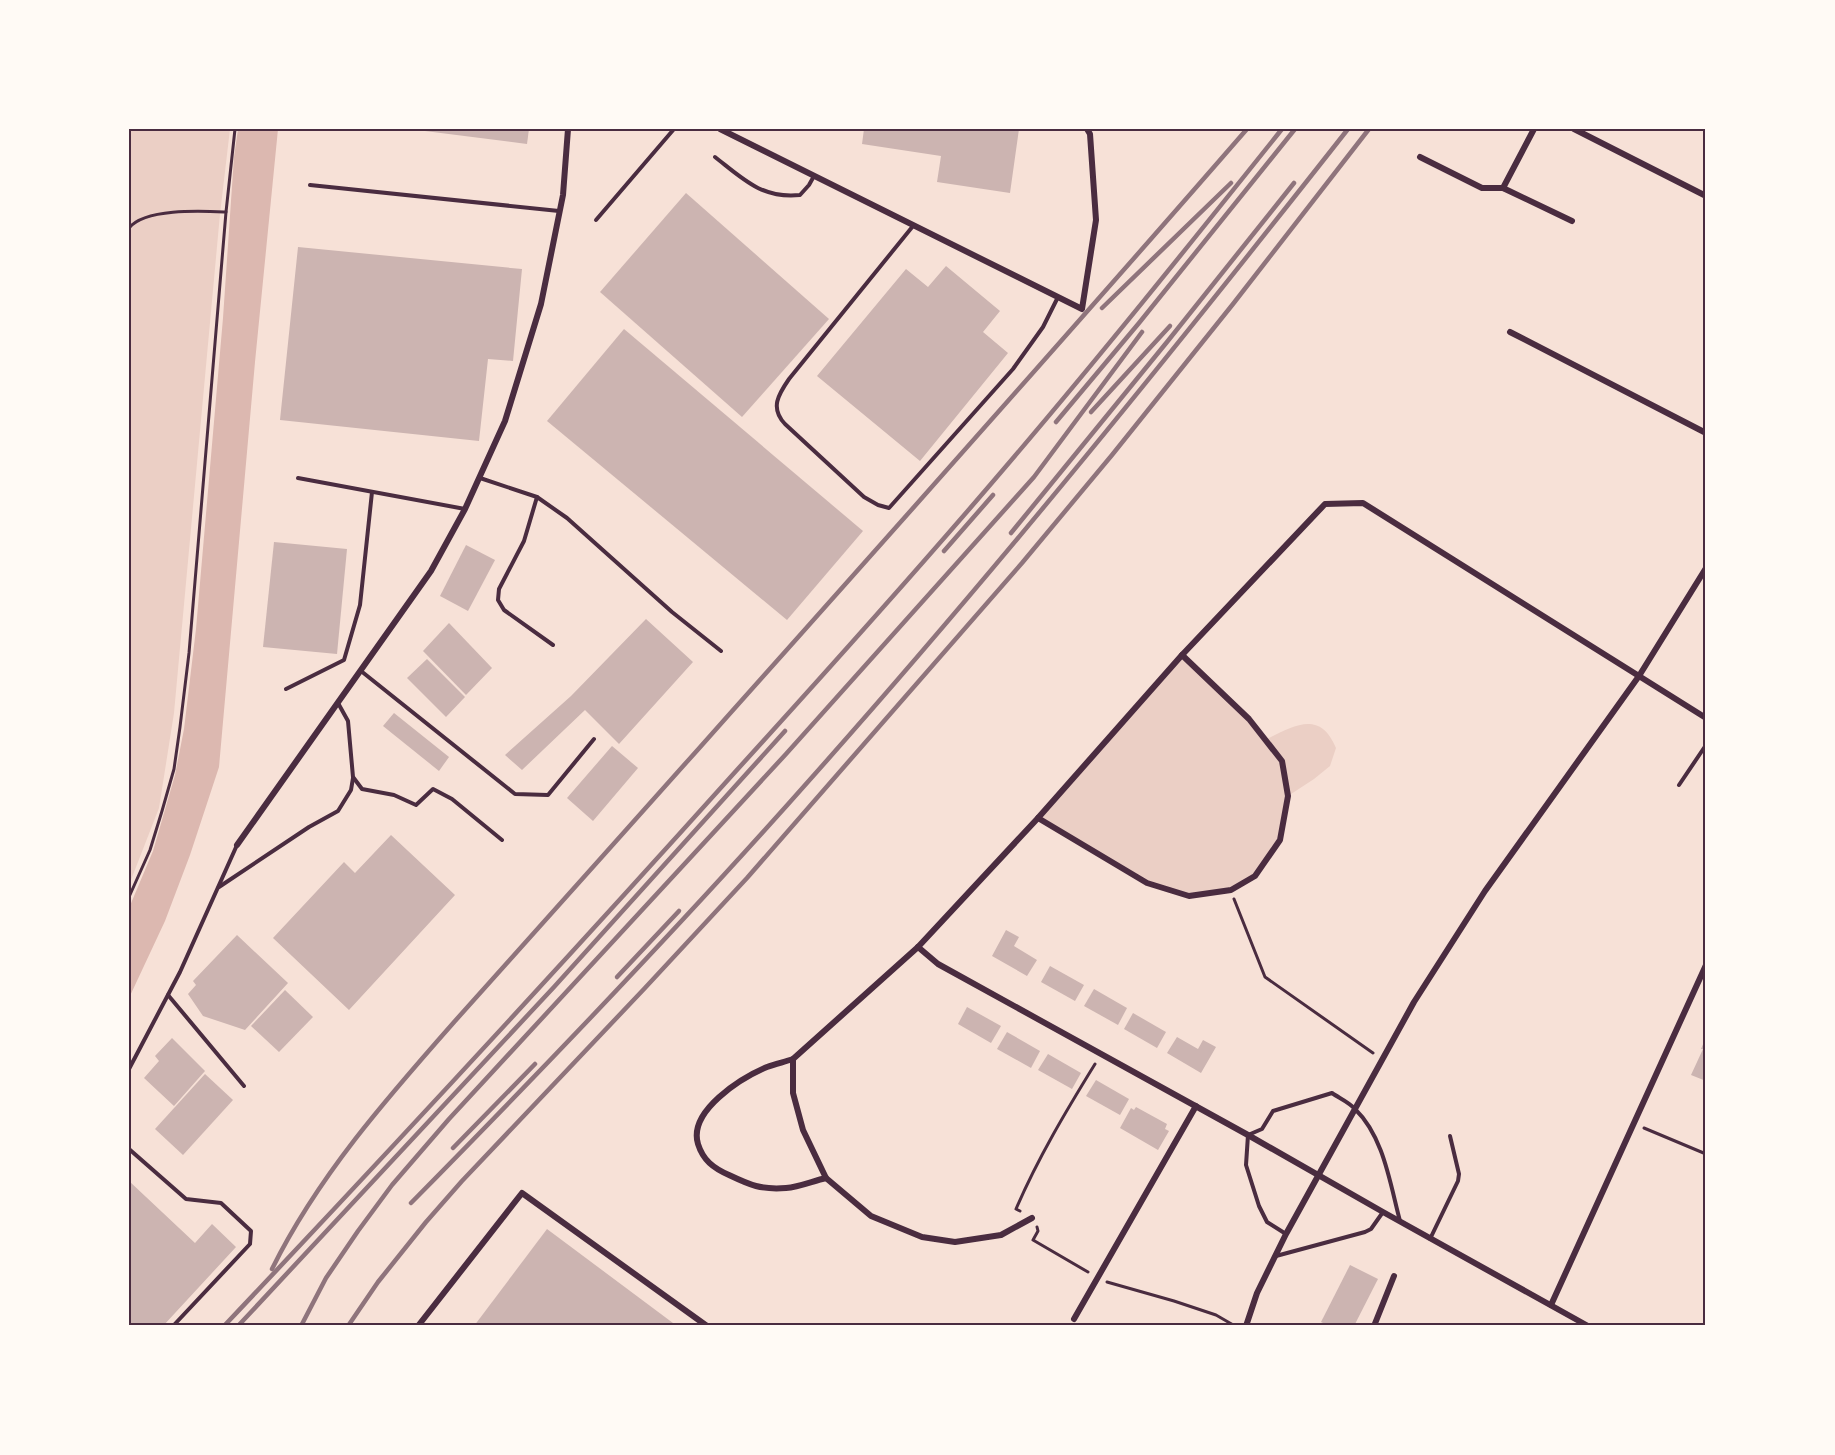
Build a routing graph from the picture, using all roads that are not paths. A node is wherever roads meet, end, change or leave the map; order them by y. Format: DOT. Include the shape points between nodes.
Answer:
graph roads {
  1 [pos="568,129"];
  2 [pos="675,129"];
  3 [pos="720,129"];
  4 [pos="1087,129"];
  5 [pos="1534,129"];
  6 [pos="1574,129"];
  7 [pos="715,157"];
  8 [pos="1420,157"];
  9 [pos="814,176"];
  10 [pos="309,185"];
  11 [pos="1503,188"];
  12 [pos="1706,196"];
  13 [pos="560,211"];
  14 [pos="596,220"];
  15 [pos="1572,221"];
  16 [pos="914,225"];
  17 [pos="1058,297"];
  18 [pos="1510,332"];
  19 [pos="1706,433"];
  20 [pos="298,478"];
  21 [pos="479,478"];
  22 [pos="372,492"];
  23 [pos="537,497"];
  24 [pos="465,509"];
  25 [pos="1706,568"];
  26 [pos="553,645"];
  27 [pos="721,651"];
  28 [pos="1182,655"];
  29 [pos="361,671"];
  30 [pos="1639,676"];
  31 [pos="286,689"];
  32 [pos="338,702"];
  33 [pos="1706,718"];
  34 [pos="594,739"];
  35 [pos="1706,745"];
  36 [pos="353,777"];
  37 [pos="1679,785"];
  38 [pos="1038,818"];
  39 [pos="502,840"];
  40 [pos="237,845"];
  41 [pos="218,889"];
  42 [pos="918,947"];
  43 [pos="1706,965"];
  44 [pos="168,995"];
  45 [pos="793,1059"];
  46 [pos="129,1069"];
  47 [pos="244,1086"];
  48 [pos="1196,1106"];
  49 [pos="1354,1108"];
  50 [pos="1248,1135"];
  51 [pos="1450,1136"];
  52 [pos="129,1149"];
  53 [pos="1317,1175"];
  54 [pos="826,1178"];
  55 [pos="1383,1212"];
  56 [pos="1032,1218"];
  57 [pos="1400,1222"];
  58 [pos="1286,1234"];
  59 [pos="1430,1239"];
  60 [pos="1275,1257"];
  61 [pos="1394,1276"];
  62 [pos="1551,1305"];
  63 [pos="1074,1319"];
  64 [pos="173,1326"];
  65 [pos="418,1326"];
  66 [pos="707,1326"];
  67 [pos="1246,1326"];
  68 [pos="1374,1326"];
  69 [pos="1588,1326"];
  1 -- 13 [label="street"];
  2 -- 14 [label="lane"];
  3 -- 9 [label="street"];
  4 -- 17 [label="street" via="1096,220 1082,309"];
  5 -- 11 [label="street"];
  6 -- 12 [label="street"];
  7 -- 9 [label="lane" via="768,193 800,195"];
  8 -- 11 [label="street" via="1482,188"];
  9 -- 16 [label="street"];
  10 -- 13 [label="lane"];
  11 -- 15 [label="street"];
  13 -- 21 [label="street" via="542,304 506,421"];
  16 -- 17 [label="street"];
  16 -- 17 [label="lane" via="789,379 776,408 785,424 864,497 878,505 889,508 1013,369 1043,327"];
  18 -- 19 [label="street"];
  20 -- 22 [label="lane"];
  21 -- 23 [label="lane"];
  21 -- 24 [label="street"];
  22 -- 24 [label="lane"];
  22 -- 31 [label="lane" via="360,605 344,660"];
  23 -- 26 [label="lane" via="524,541 499,589 498,600 504,610"];
  23 -- 27 [label="lane" via="567,518"];
  24 -- 29 [label="street" via="431,571"];
  25 -- 30 [label="street"];
  28 -- 30 [label="street" via="1325,504 1363,502"];
  28 -- 38 [label="street"];
  28 -- 38 [label="street" via="1249,719 1282,761 1288,796 1280,840 1255,876 1231,890 1189,896 1147,883"];
  29 -- 32 [label="street"];
  29 -- 34 [label="lane" via="515,794 548,795"];
  30 -- 33 [label="street"];
  30 -- 49 [label="street" via="1485,891 1414,1002"];
  32 -- 36 [label="lane" via="348,721"];
  32 -- 40 [label="street"];
  35 -- 37 [label="lane"];
  36 -- 39 [label="lane" via="362,789 394,795 416,805 433,789 452,799"];
  36 -- 41 [label="lane" via="351,790 338,811"];
  38 -- 42 [label="street"];
  40 -- 41 [label="lane"];
  41 -- 44 [label="lane"];
  42 -- 45 [label="street"];
  42 -- 48 [label="street" via="938,964"];
  43 -- 62 [label="street"];
  44 -- 46 [label="lane"];
  44 -- 47 [label="lane"];
  45 -- 54 [label="street" via="793,1093 803,1130"];
  45 -- 54 [label="street" via="758,1072 720,1096 700,1119 697,1139 702,1156 716,1169 758,1188 787,1188"];
  48 -- 50 [label="street"];
  48 -- 63 [label="street"];
  49 -- 50 [label="lane" via="1332,1093 1273,1112 1262,1129"];
  49 -- 53 [label="street"];
  49 -- 57 [label="lane" via="1379,1147"];
  50 -- 53 [label="street"];
  50 -- 58 [label="lane" via="1246,1165 1259,1206 1267,1222"];
  51 -- 59 [label="lane" via="1458,1180"];
  52 -- 64 [label="lane" via="186,1199 221,1203 251,1231 250,1244"];
  53 -- 55 [label="street"];
  53 -- 58 [label="street"];
  54 -- 56 [label="street" via="871,1216 922,1237 955,1242 1001,1235"];
  55 -- 57 [label="street"];
  55 -- 60 [label="lane" via="1365,1232"];
  57 -- 59 [label="street"];
  58 -- 60 [label="street"];
  59 -- 62 [label="street"];
  60 -- 67 [label="street"];
  61 -- 68 [label="street"];
  62 -- 69 [label="street"];
  65 -- 66 [label="street" via="522,1193"];
}
